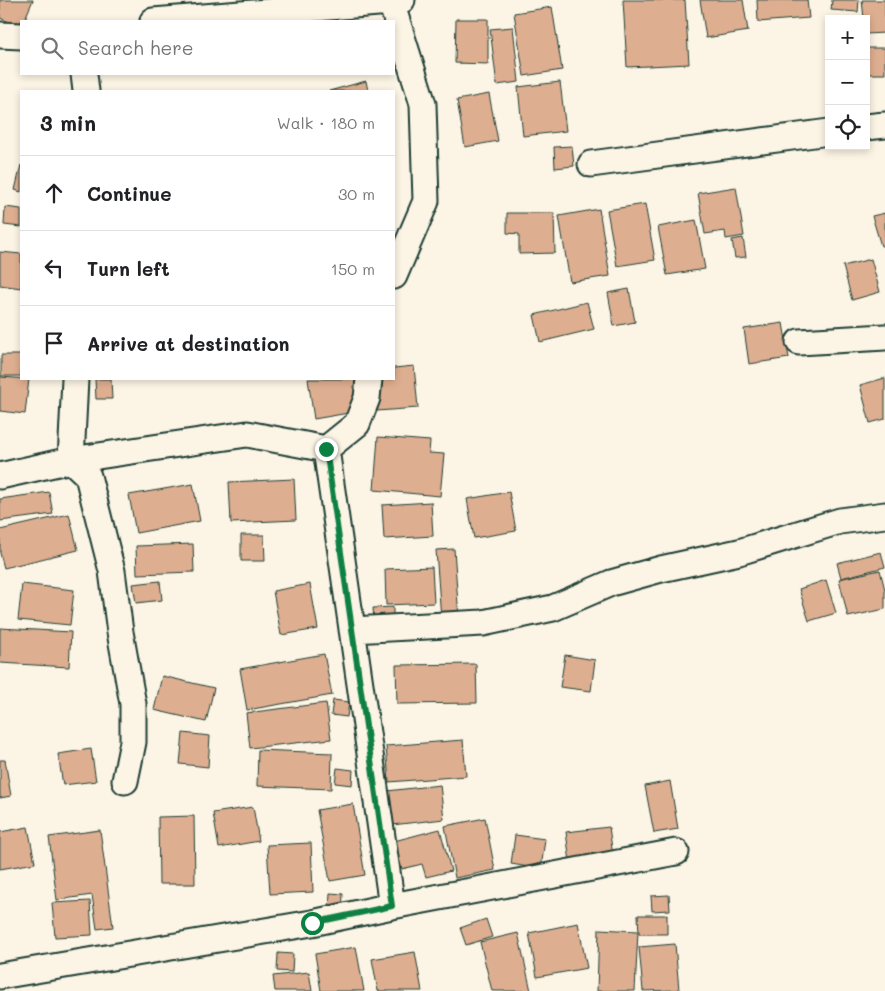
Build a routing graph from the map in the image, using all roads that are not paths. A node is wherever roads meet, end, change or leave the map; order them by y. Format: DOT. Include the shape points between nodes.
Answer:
graph roads {
  1 [pos="397,1"];
  2 [pos="164,20"];
  3 [pos="0,35"];
  4 [pos="20,36"];
  5 [pos="84,75"];
  6 [pos="86,90"];
  7 [pos="885,125"];
  8 [pos="870,127"];
  9 [pos="825,133"];
  10 [pos="591,164"];
  11 [pos="395,274"];
  12 [pos="885,337"];
  13 [pos="799,342"];
  14 [pos="75,380"];
  15 [pos="369,380"];
  16 [pos="326,449"];
  17 [pos="71,460"];
  18 [pos="0,476"];
  19 [pos="885,515"];
  20 [pos="352,630"];
  21 [pos="125,781"];
  22 [pos="676,852"];
  23 [pos="392,906"];
  24 [pos="0,976"];
  1 -- 2 [label="street"];
  1 -- 11 [label="street" via="423,104 426,200"];
  3 -- 4 [label="street"];
  5 -- 6 [label="street"];
  7 -- 8 [label="street"];
  9 -- 10 [label="street"];
  12 -- 13 [label="street"];
  14 -- 17 [label="street"];
  15 -- 16 [label="street" via="367,398 357,424"];
  16 -- 17 [label="street" via="247,434"];
  16 -- 20 [label="street"];
  17 -- 18 [label="street"];
  17 -- 21 [label="street" via="88,476 112,571 133,704 133,742"];
  19 -- 20 [label="street" via="840,521 739,552 611,583 553,608 483,623"];
  20 -- 23 [label="street"];
  22 -- 23 [label="street"];
  23 -- 24 [label="street" via="312,923"];
}
